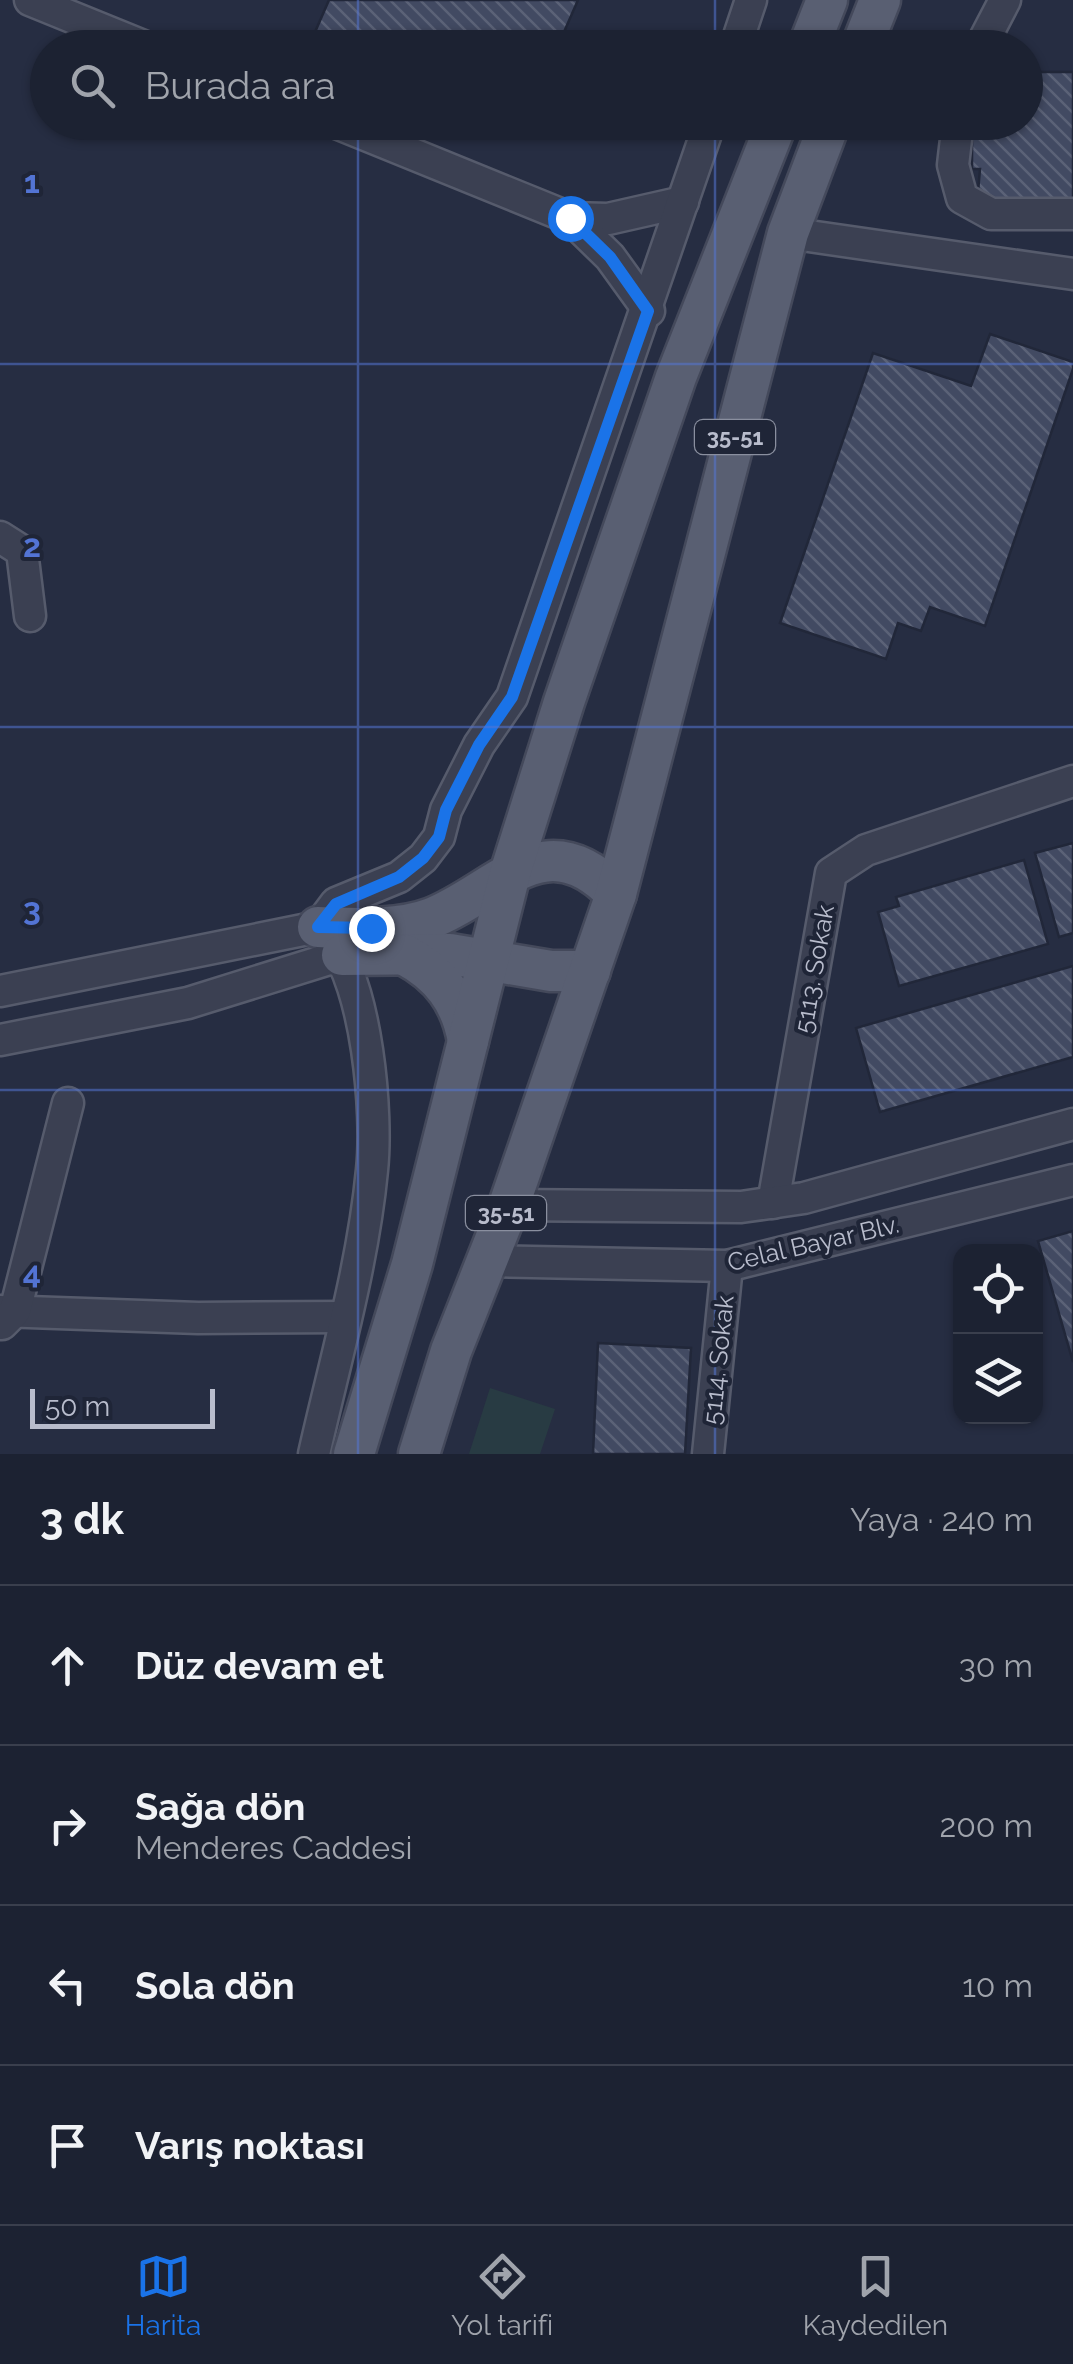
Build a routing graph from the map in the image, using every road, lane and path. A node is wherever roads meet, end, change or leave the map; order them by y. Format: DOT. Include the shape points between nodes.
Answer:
graph roads {
  1 [pos="30,0"];
  2 [pos="751,0"];
  3 [pos="827,0"];
  4 [pos="880,0"];
  5 [pos="1005,0"];
  6 [pos="104,30"];
  7 [pos="741,30"];
  8 [pos="815,30"];
  9 [pos="868,30"];
  10 [pos="989,30"];
  11 [pos="378,140"];
  12 [pos="704,140"];
  13 [pos="770,140"];
  14 [pos="823,140"];
  15 [pos="956,140"];
  16 [pos="683,202"];
  17 [pos="1073,214"];
  18 [pos="570,218"];
  19 [pos="788,233"];
  20 [pos="1073,274"];
  21 [pos="648,311"];
  22 [pos="0,538"];
  23 [pos="30,616"];
  24 [pos="1073,781"];
  25 [pos="511,870"];
  26 [pos="616,894"];
  27 [pos="330,941"];
  28 [pos="405,955"];
  29 [pos="490,960"];
  30 [pos="590,971"];
  31 [pos="0,991"];
  32 [pos="0,1040"];
  33 [pos="468,1040"];
  34 [pos="68,1103"];
  35 [pos="1073,1124"];
  36 [pos="1073,1180"];
  37 [pos="773,1203"];
  38 [pos="510,1205"];
  39 [pos="488,1261"];
  40 [pos="727,1266"];
  41 [pos="5,1316"];
  42 [pos="345,1316"];
  43 [pos="314,1454"];
  44 [pos="354,1454"];
  45 [pos="420,1454"];
  46 [pos="708,1454"];
  1 -- 6 [label="street"];
  2 -- 7 [label="street"];
  3 -- 8 [label="main road"];
  4 -- 9 [label="main road"];
  5 -- 10 [label="street"];
  11 -- 18 [label="street"];
  12 -- 16 [label="street"];
  13 -- 25 [label="main road, 35-51" via="676,377"];
  14 -- 19 [label="main road, 35-51"];
  15 -- 17 [label="street" via="962,198 991,214"];
  16 -- 18 [label="street" via="608,220"];
  16 -- 21 [label="street"];
  18 -- 21 [label="street" via="610,257"];
  19 -- 20 [label="street"];
  19 -- 26 [label="main road, 35-51"];
  21 -- 27 [label="street" via="512,697 479,745 439,837 399,877 336,904"];
  22 -- 23 [label="street" via="22,552"];
  24 -- 37 [label="street, 5113. Sokak" via="866,850 832,873"];
  25 -- 26 [label="main road" via="539,862 568,864"];
  25 -- 27 [label="main road" via="432,918"];
  25 -- 29 [label="main road, 35-51"];
  26 -- 30 [label="main road, 35-51"];
  27 -- 28 [label="main road"];
  27 -- 31 [label="street"];
  27 -- 32 [label="street" via="188,1003"];
  27 -- 42 [label="street" via="359,1001 373,1168"];
  28 -- 29 [label="main road"];
  28 -- 33 [label="main road" via="443,982"];
  29 -- 30 [label="main road" via="551,972"];
  29 -- 33 [label="main road, 35-51"];
  30 -- 38 [label="main road, 35-51"];
  33 -- 44 [label="main road, 35-51" via="412,1264"];
  34 -- 41 [label="street"];
  35 -- 37 [label="street"];
  36 -- 40 [label="street, Celal Bayar Blv."];
  37 -- 38 [label="street"];
  38 -- 39 [label="main road, 35-51"];
  39 -- 40 [label="street, Celal Bayar Blv."];
  39 -- 45 [label="main road, 35-51"];
  40 -- 46 [label="street, 5114. Sokak"];
  41 -- 42 [label="street"];
  42 -- 43 [label="street"];
}
